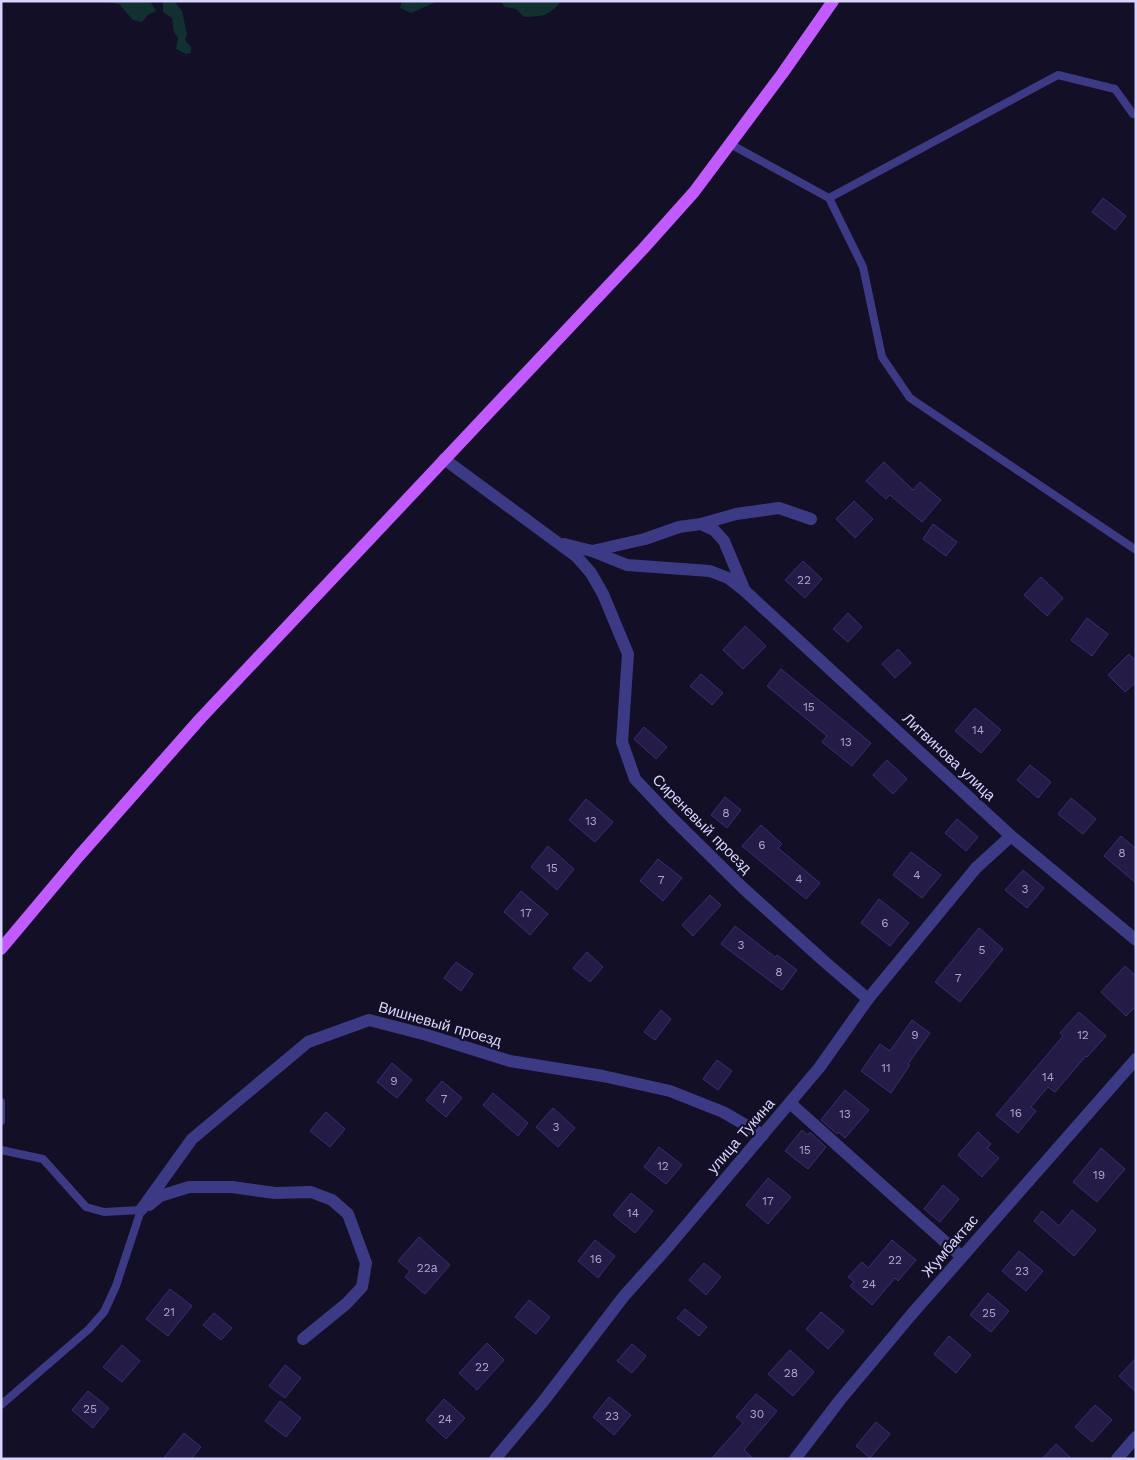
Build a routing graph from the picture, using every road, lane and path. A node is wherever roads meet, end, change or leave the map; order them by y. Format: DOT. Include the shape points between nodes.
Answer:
graph roads {
  1 [pos="833,1"];
  2 [pos="1133,114"];
  3 [pos="730,144"];
  4 [pos="829,198"];
  5 [pos="444,459"];
  6 [pos="811,519"];
  7 [pos="701,524"];
  8 [pos="556,542"];
  9 [pos="1136,550"];
  10 [pos="592,551"];
  11 [pos="745,591"];
  12 [pos="1011,836"];
  13 [pos="1136,940"];
  14 [pos="1,949"];
  15 [pos="868,999"];
  16 [pos="1136,1059"];
  17 [pos="1,1102"];
  18 [pos="790,1103"];
  19 [pos="1,1121"];
  20 [pos="763,1135"];
  21 [pos="1,1150"];
  22 [pos="141,1210"];
  23 [pos="962,1257"];
  24 [pos="303,1339"];
  25 [pos="1,1405"];
  26 [pos="1136,1437"];
  27 [pos="495,1459"];
  28 [pos="795,1459"];
  29 [pos="1117,1459"];
  1 -- 3 [label="main road"];
  2 -- 4 [label="lane" via="1115,90 1058,75"];
  3 -- 4 [label="lane"];
  3 -- 5 [label="main road" via="694,192 643,249"];
  4 -- 9 [label="lane" via="863,267 882,358 910,398"];
  5 -- 8 [label="street, Сиреневый проезд"];
  5 -- 14 [label="main road" via="200,719"];
  6 -- 7 [label="street" via="778,508 736,514"];
  7 -- 10 [label="street"];
  7 -- 11 [label="street" via="714,530 724,541"];
  8 -- 10 [label="street, Литвинова улица"];
  8 -- 15 [label="street, Сиреневый проезд" via="577,557 590,573 603,594 628,654 622,742 635,780 743,888"];
  10 -- 11 [label="street, Литвинова улица" via="627,565 710,571 728,578"];
  11 -- 12 [label="street, Литвинова улица"];
  12 -- 13 [label="street, Литвинова улица"];
  12 -- 15 [label="street, улица Тукина" via="976,868"];
  15 -- 18 [label="street, улица Тукина"];
  16 -- 23 [label="street, Жумбактас"];
  17 -- 19 [label="lane"];
  18 -- 20 [label="street, улица Тукина"];
  18 -- 23 [label="street"];
  20 -- 22 [label="street, Вишневый проезд" via="723,1112 670,1091 510,1061 369,1020 308,1042 192,1139"];
  20 -- 27 [label="street, улица Тукина" via="624,1296 542,1404"];
  21 -- 22 [label="lane" via="43,1160 86,1207 104,1212"];
  22 -- 24 [label="street" via="160,1196 189,1187 310,1192 332,1200 348,1214 366,1263 362,1287"];
  22 -- 25 [label="lane" via="104,1312 89,1329"];
  23 -- 28 [label="street, Жумбактас" via="840,1400"];
  26 -- 29 [label="street"];
}
